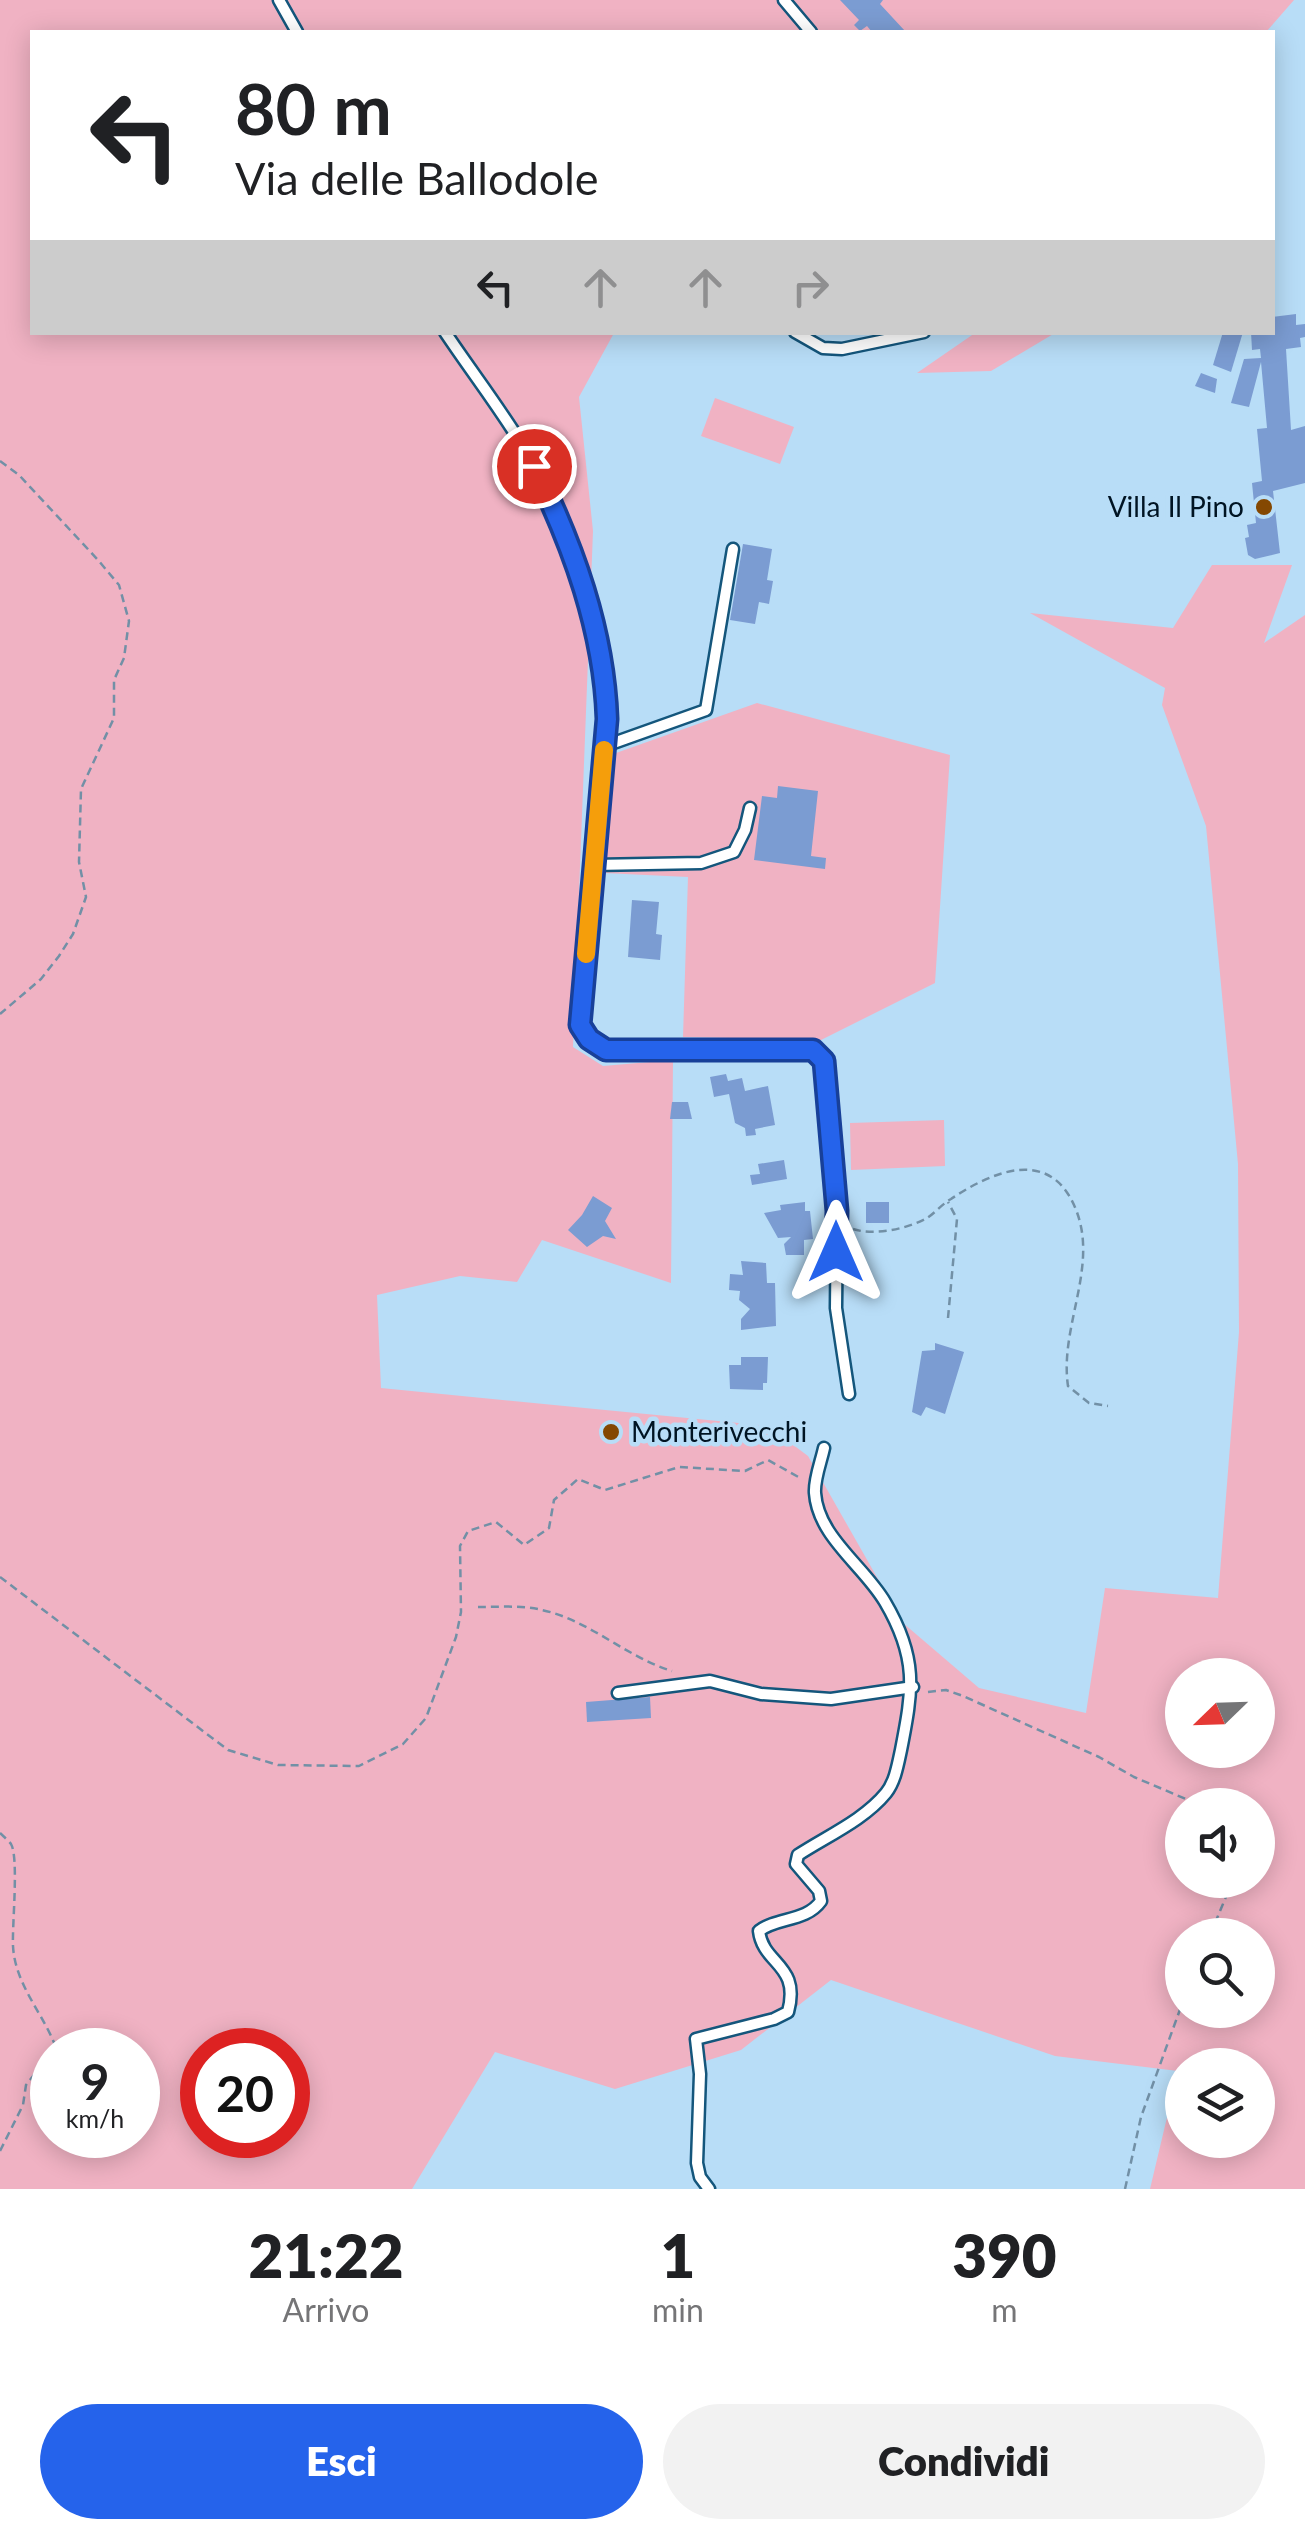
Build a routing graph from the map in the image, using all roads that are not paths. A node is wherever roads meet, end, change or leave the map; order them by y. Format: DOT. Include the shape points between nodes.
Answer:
graph roads {
  1 [pos="279,0"];
  2 [pos="784,0"];
  3 [pos="295,30"];
  4 [pos="810,30"];
  5 [pos="446,335"];
  6 [pos="801,335"];
  7 [pos="910,335"];
  8 [pos="733,549"];
  9 [pos="604,746"];
  10 [pos="750,808"];
  11 [pos="594,864"];
  12 [pos="849,1394"];
  13 [pos="824,1448"];
  14 [pos="913,1687"];
  15 [pos="618,1693"];
  16 [pos="708,2189"];
  1 -- 3 [label="lane"];
  2 -- 4 [label="lane"];
  5 -- 9 [label="lane" via="534,466 563,525 605,670"];
  6 -- 7 [label="lane" via="823,348 842,349"];
  8 -- 9 [label="lane" via="706,710"];
  9 -- 11 [label="lane"];
  10 -- 11 [label="lane" via="734,852 702,863"];
  11 -- 12 [label="lane" via="580,1025 589,1039 627,1052 813,1050 824,1061 837,1224 836,1308"];
  13 -- 14 [label="lane" via="814,1489 826,1526 883,1598 902,1634"];
  14 -- 15 [label="lane" via="831,1699 761,1694 710,1680"];
  14 -- 16 [label="lane" via="888,1791 798,1855 796,1864 819,1891 815,1909 759,1932 786,1972 793,1994 788,2012 696,2038 697,2163"];
}
